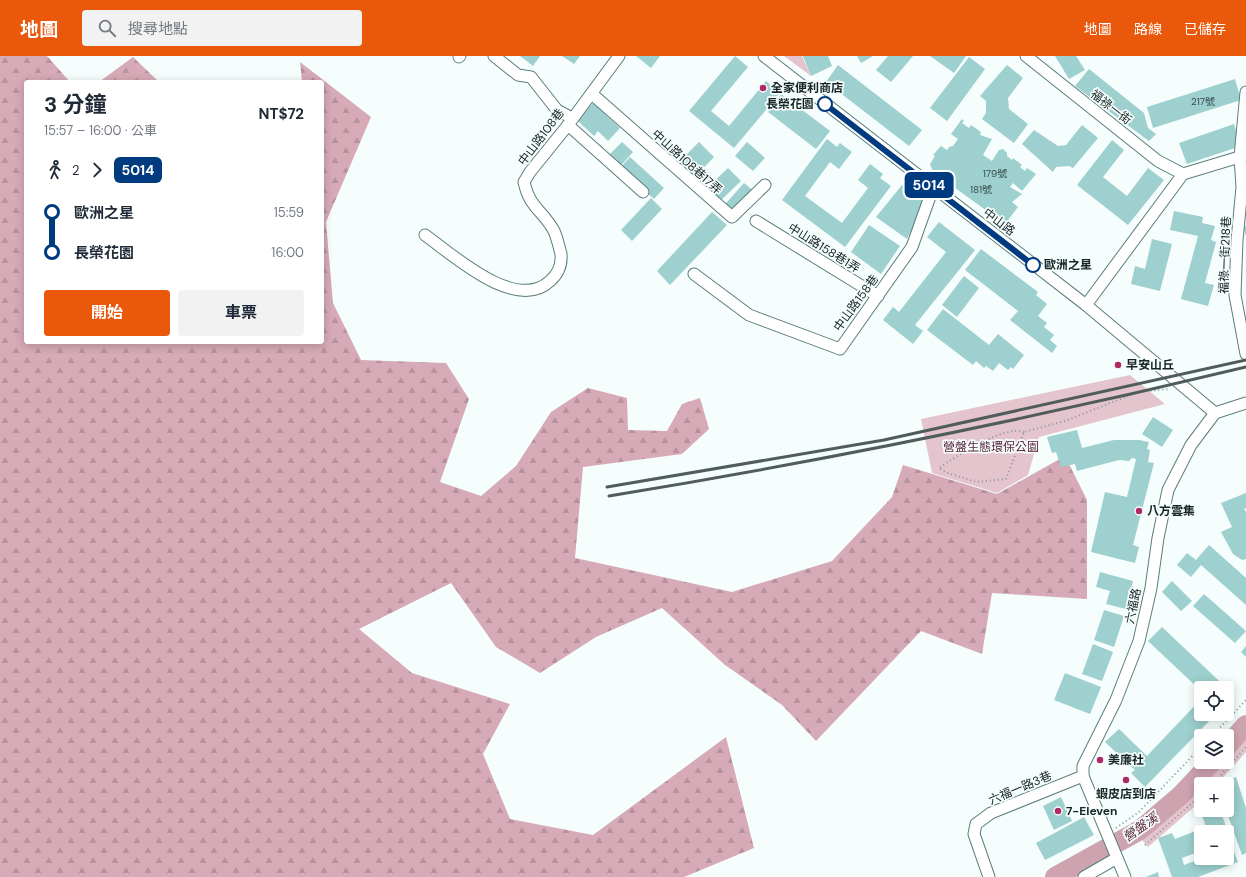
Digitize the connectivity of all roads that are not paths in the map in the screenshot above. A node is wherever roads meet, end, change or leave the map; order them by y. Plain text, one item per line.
1 (494, 56) edge
2 (619, 56) edge
3 (764, 56) edge
4 (1026, 56) edge
5 (1246, 92) edge
6 (592, 94) junction
7 (570, 122) junction
8 (1243, 156) edge
9 (1182, 174) junction
10 (765, 185) dead end
11 (933, 188) junction
12 (643, 192) dead end
13 (756, 221) dead end
14 (425, 235) dead end
15 (694, 274) dead end
16 (878, 296) junction
17 (1086, 305) junction
18 (1246, 350) edge
19 (1246, 404) edge
20 (1215, 413) junction
21 (1082, 776) junction
22 (1117, 858) junction
23 (989, 877) edge
24 (1084, 877) edge
25 (1125, 877) edge

1 - 7 street
2 - 6 street, 中山路108巷
3 - 11 street, 中山路
4 - 9 street, 福祿一街
5 - 8 street, 福祿一街218巷
6 - 7 street, 中山路108巷
6 - 10 street, 中山路108巷17弄
7 - 12 street
7 - 14 street, 中山路108巷
8 - 9 street
8 - 18 street, 福祿一街218巷
9 - 17 street
11 - 16 street, 中山路158巷
11 - 17 street, 中山路
13 - 16 street, 中山路158巷1弄
15 - 16 street, 中山路158巷
17 - 20 street, 中山路
19 - 20 street
20 - 21 street, 六福路
21 - 22 street
21 - 23 street, 六福一路3巷
22 - 24 street
22 - 25 street

